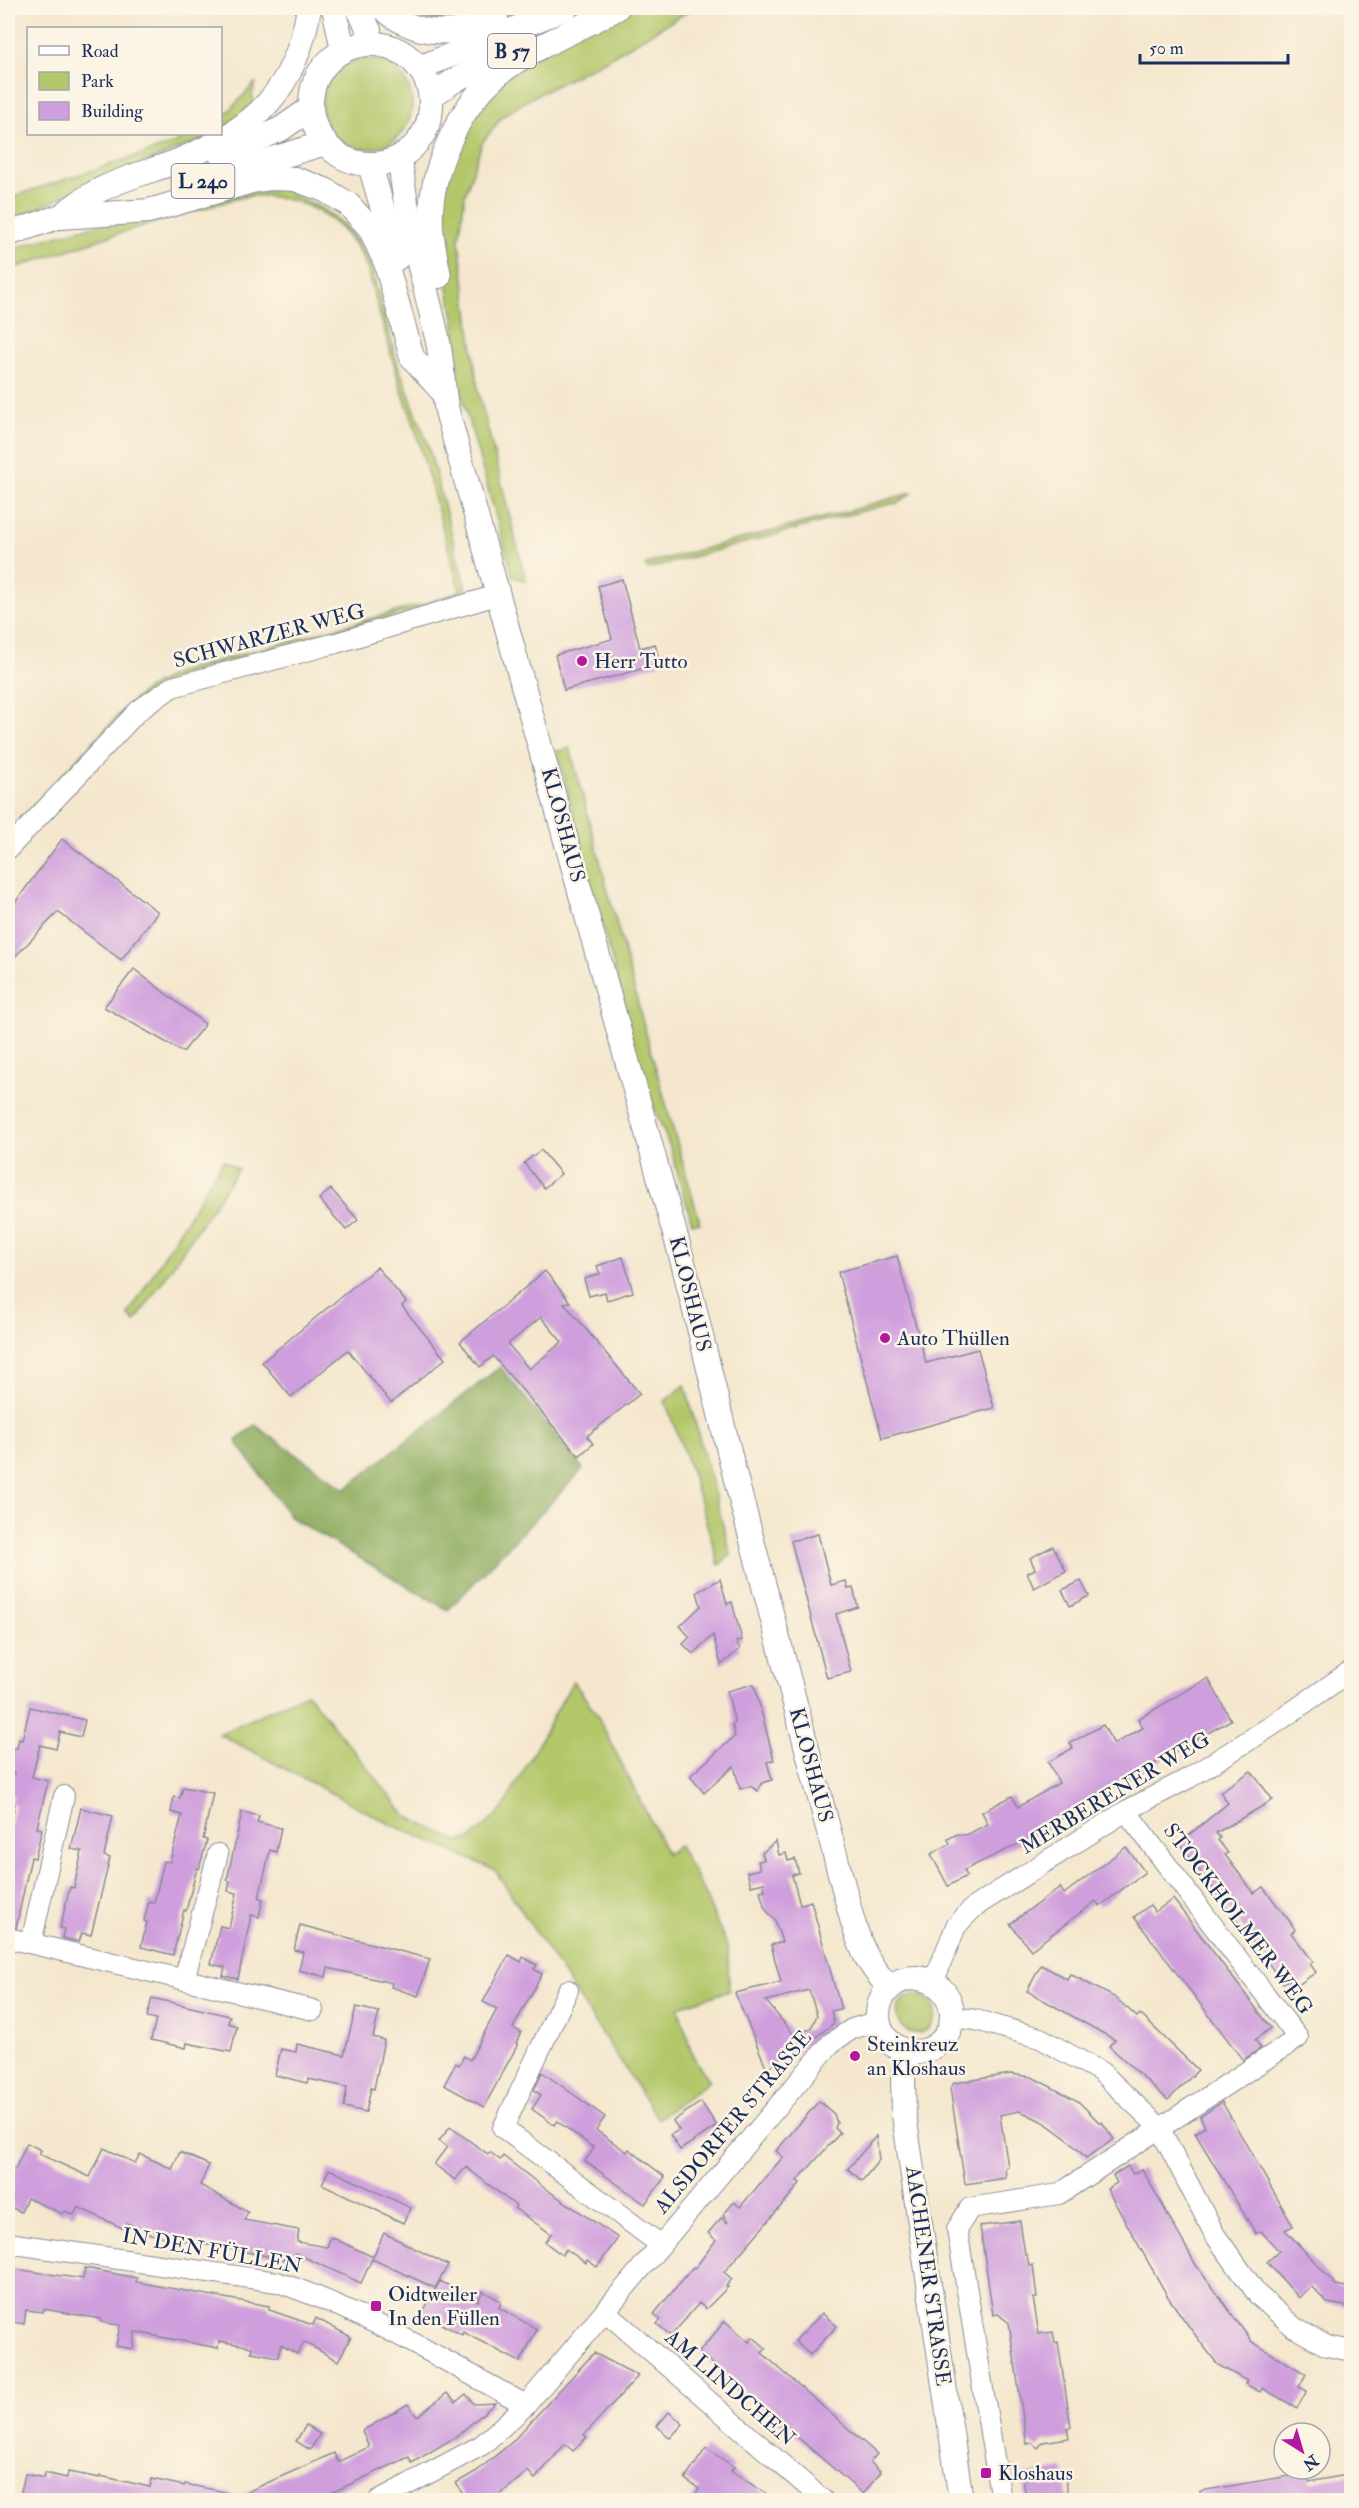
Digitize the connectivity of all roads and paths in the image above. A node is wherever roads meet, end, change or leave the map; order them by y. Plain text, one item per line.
1 (309, 8) edge
2 (334, 8) edge
3 (358, 8) edge
4 (383, 8) edge
5 (523, 8) edge
6 (566, 8) edge
7 (595, 8) edge
8 (617, 8) edge
9 (370, 44) junction
10 (343, 50) junction
11 (419, 68) junction
12 (430, 96) junction
13 (311, 108) junction
14 (325, 143) junction
15 (400, 157) junction
16 (370, 165) junction
17 (69, 213) junction
18 (8, 234) edge
19 (442, 392) junction
20 (497, 596) junction
21 (8, 849) edge
22 (1352, 1670) edge
23 (64, 1796) dead end
24 (1126, 1811) junction
25 (218, 1854) dead end
26 (8, 1938) edge
27 (31, 1943) junction
28 (184, 1980) junction
29 (933, 1983) junction
30 (890, 1988) junction
31 (568, 1990) dead end
32 (313, 2010) dead end
33 (952, 2017) junction
34 (878, 2020) junction
35 (909, 2052) junction
36 (1159, 2127) junction
37 (8, 2242) edge
38 (661, 2245) junction
39 (606, 2312) junction
40 (1352, 2351) edge
41 (526, 2405) junction
42 (379, 2500) edge
43 (823, 2500) edge
44 (961, 2500) edge
45 (1001, 2500) edge

1 - 17 main road
2 - 10 main road
3 - 9 main road
4 - 5 main road, B 57
6 - 11 main road, B 57
7 - 12 main road, B 57
8 - 19 main road
9 - 10 main road
9 - 11 main road
10 - 13 main road
11 - 12 main road
12 - 15 main road
13 - 14 main road
13 - 17 main road, L 240
14 - 16 main road
14 - 17 main road, L 240
15 - 16 main road
15 - 19 main road
16 - 19 main road
17 - 18 main road, L 240
17 - 19 main road
19 - 20 main road, KLOSHAUS
20 - 21 street, SCHWARZER WEG
20 - 30 main road, KLOSHAUS
22 - 24 street, MERBERENER WEG
23 - 27 street
24 - 29 street, MERBERENER WEG
24 - 36 street, STOCKHOLMER WEG
25 - 28 street
26 - 27 street
27 - 28 street
28 - 32 street
29 - 30 main road
29 - 33 main road
30 - 34 main road
31 - 38 street, ALSDORFER STRASSE
33 - 35 main road
33 - 36 street
34 - 35 main road
34 - 38 street, ALSDORFER STRASSE
35 - 44 main road, AACHENER STRASSE
36 - 40 street
36 - 45 street
37 - 41 street, IN DEN FÜLLEN
38 - 39 street, ALSDORFER STRASSE
39 - 41 street, ALSDORFER STRASSE
39 - 43 street, AM LINDCHEN
41 - 42 street, ALSDORFER STRASSE

